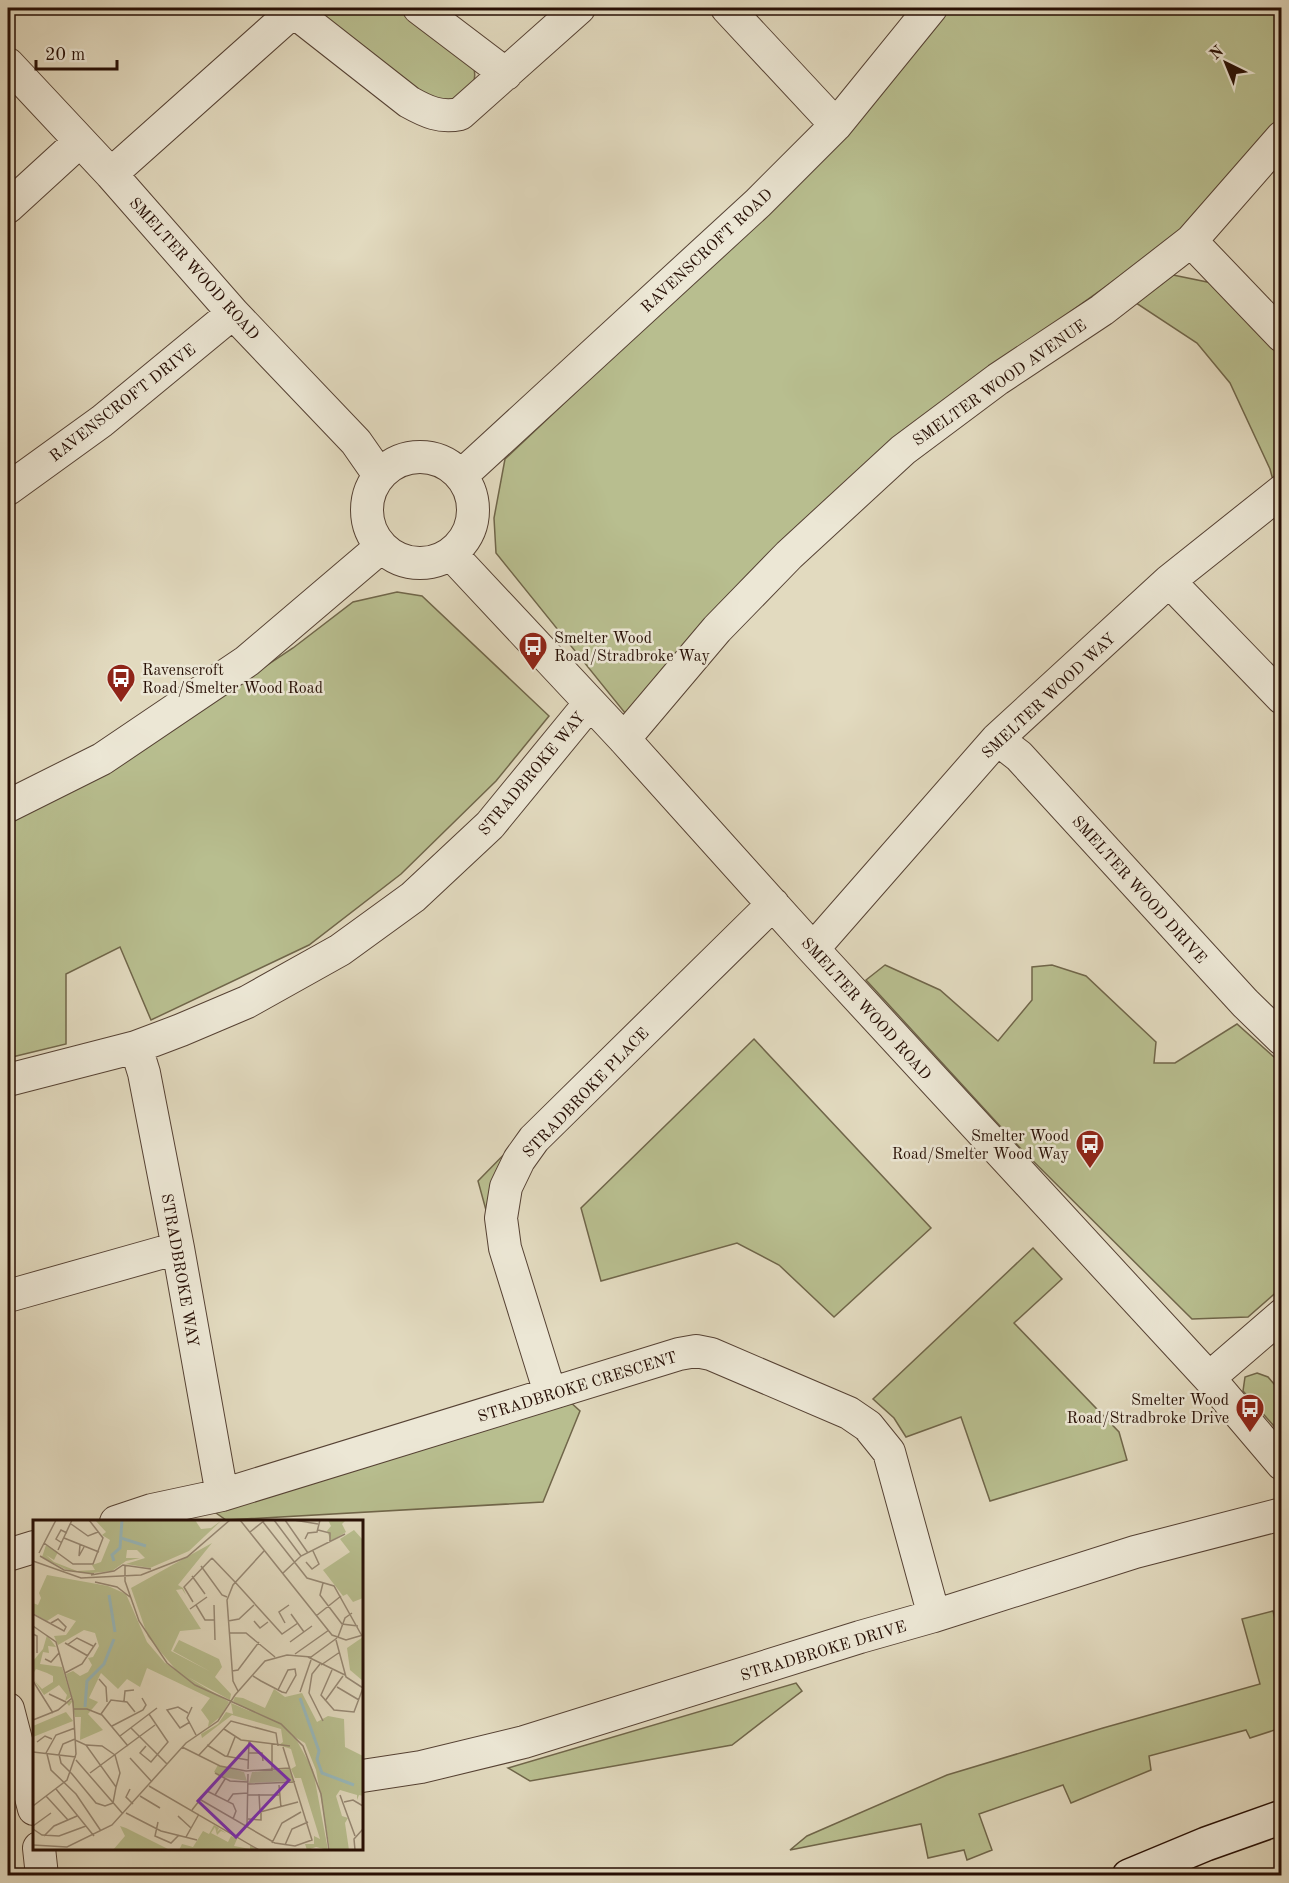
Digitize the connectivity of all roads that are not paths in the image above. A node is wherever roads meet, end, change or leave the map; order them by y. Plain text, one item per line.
1 (419, 8) edge
2 (579, 8) edge
3 (727, 8) edge
4 (931, 8) edge
5 (295, 9) edge
6 (8, 64) edge
7 (506, 74) junction
8 (836, 125) junction
9 (1281, 137) edge
10 (80, 142) junction
11 (111, 174) junction
12 (8, 207) edge
13 (1191, 241) junction
14 (233, 312) junction
15 (1281, 336) edge
16 (379, 475) junction
17 (462, 475) junction
18 (8, 489) edge
19 (1281, 491) edge
20 (381, 547) junction
21 (451, 554) junction
22 (1169, 581) junction
23 (1281, 698) edge
24 (590, 703) junction
25 (624, 739) junction
26 (997, 739) junction
27 (8, 806) edge
28 (773, 904) junction
29 (813, 949) junction
30 (1281, 1039) edge
31 (136, 1047) junction
32 (8, 1080) edge
33 (178, 1248) junction
34 (8, 1296) edge
35 (1281, 1315) edge
36 (1209, 1378) junction
37 (550, 1393) junction
38 (1281, 1464) edge
39 (222, 1495) junction
40 (1281, 1514) edge
41 (119, 1520) edge
42 (33, 1547) edge
43 (8, 1556) edge
44 (934, 1616) junction
45 (8, 1708) edge
46 (363, 1776) edge
47 (33, 1805) edge
48 (1281, 1817) edge
49 (39, 1850) edge
50 (42, 1875) edge
51 (1129, 1875) edge

1 - 7 street
2 - 7 street
3 - 8 street
4 - 8 street, RAVENSCROFT ROAD
5 - 7 street
5 - 11 street
6 - 10 street, SMELTER WOOD ROAD
8 - 17 street, RAVENSCROFT ROAD
9 - 13 street, SMELTER WOOD AVENUE
10 - 11 street, SMELTER WOOD ROAD
10 - 12 street
11 - 14 street, SMELTER WOOD ROAD
13 - 15 street
13 - 25 street, SMELTER WOOD AVENUE
14 - 16 street, SMELTER WOOD ROAD
14 - 18 street, RAVENSCROFT DRIVE
16 - 17 street
16 - 20 street
17 - 21 street
19 - 22 street, SMELTER WOOD WAY
20 - 21 street
20 - 27 street
21 - 24 street, SMELTER WOOD ROAD
22 - 23 street
22 - 26 street, SMELTER WOOD WAY
24 - 25 street, SMELTER WOOD ROAD
24 - 31 street, STRADBROKE WAY
25 - 28 street, SMELTER WOOD ROAD
26 - 29 street, SMELTER WOOD WAY
26 - 30 street, SMELTER WOOD DRIVE
28 - 29 street, SMELTER WOOD ROAD
28 - 37 street, STRADBROKE PLACE
29 - 36 street, SMELTER WOOD ROAD
31 - 32 street, STRADBROKE WAY
31 - 33 street, STRADBROKE WAY
33 - 34 street
33 - 39 street, STRADBROKE WAY
35 - 36 street
36 - 38 street, SMELTER WOOD ROAD
37 - 39 street, STRADBROKE CRESCENT
37 - 44 street, STRADBROKE CRESCENT
39 - 41 street, STRADBROKE CRESCENT
40 - 44 street, STRADBROKE DRIVE
42 - 43 street
44 - 46 street, STRADBROKE DRIVE
45 - 47 street
48 - 51 street
49 - 50 street

